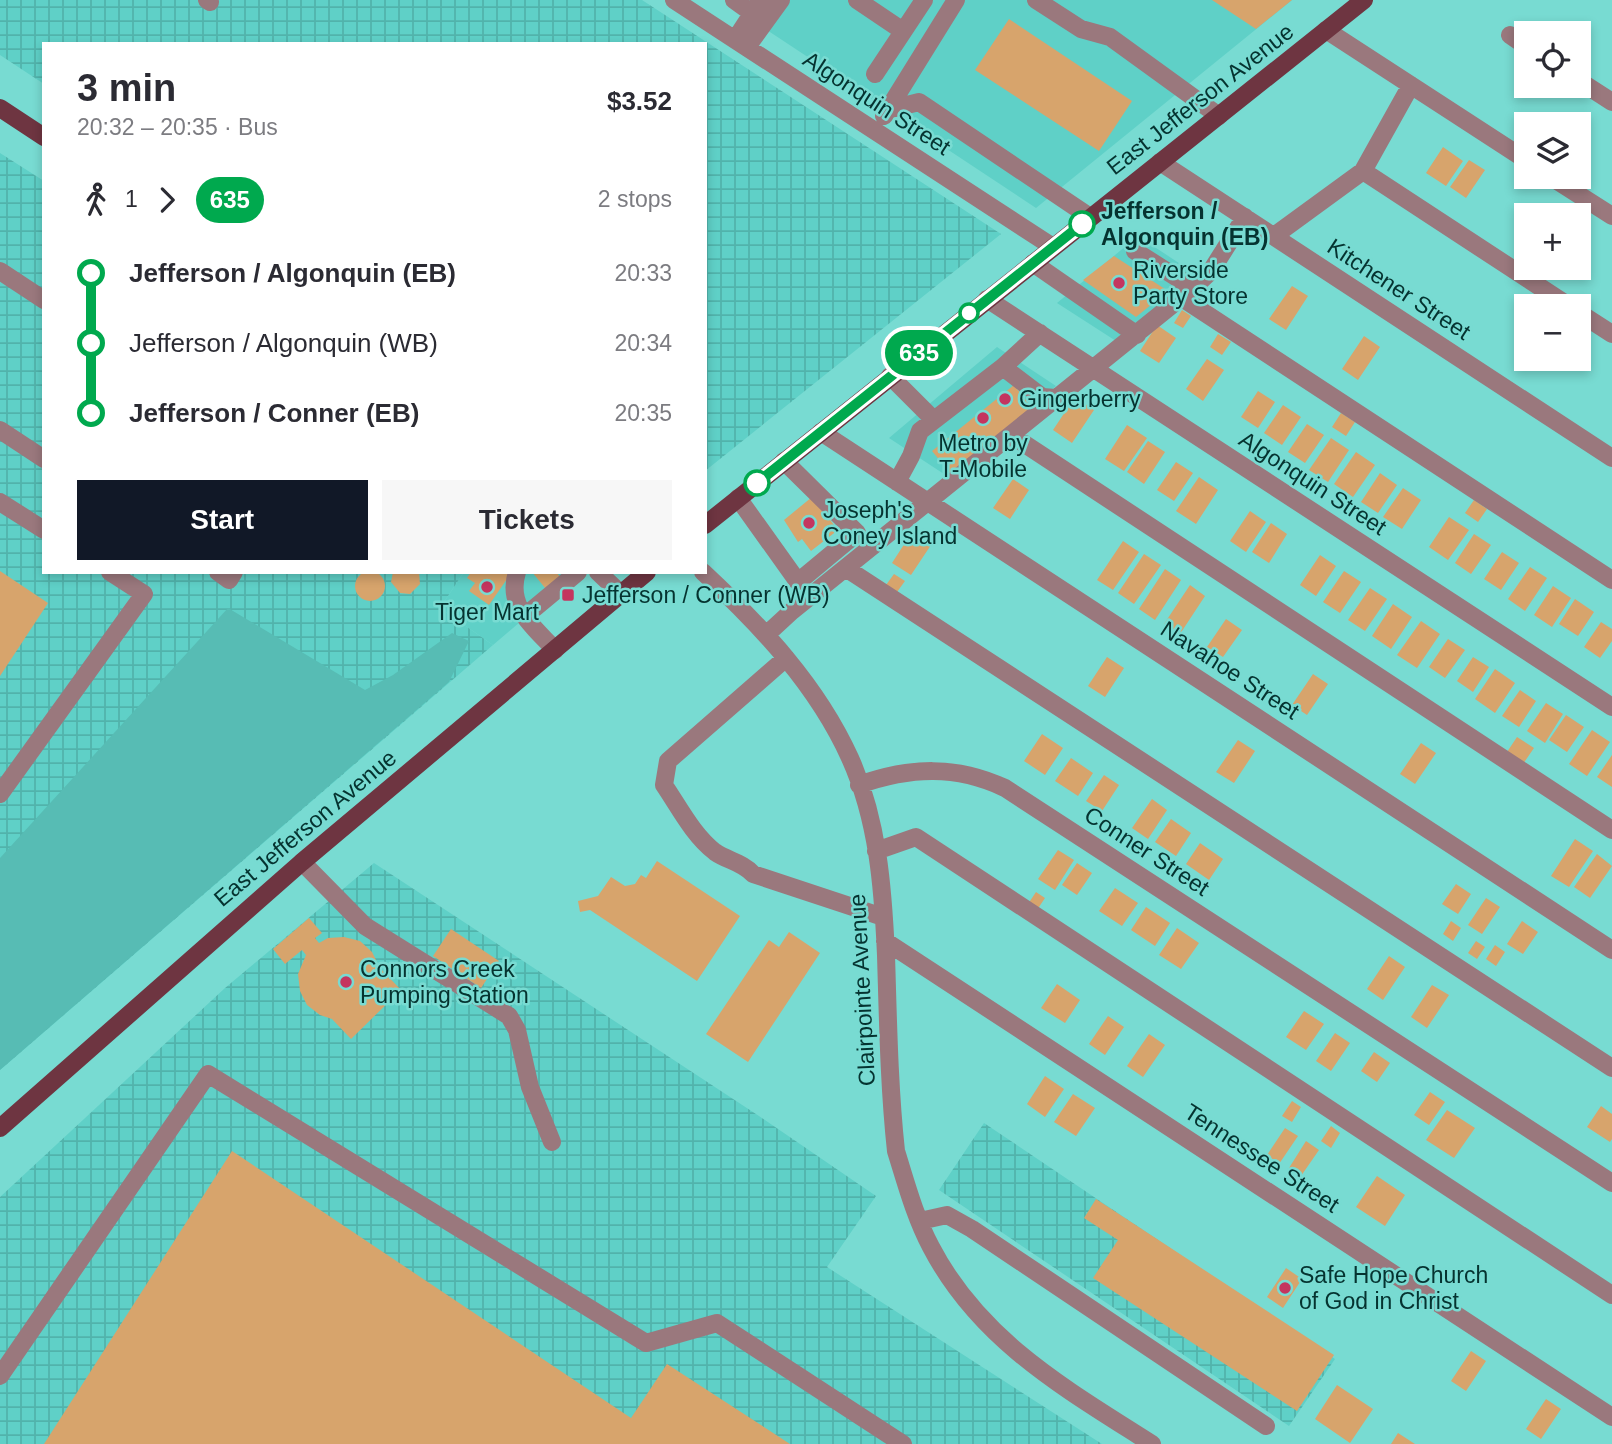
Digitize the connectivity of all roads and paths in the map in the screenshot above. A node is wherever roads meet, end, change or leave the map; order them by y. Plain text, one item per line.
1 (674, 0) edge
2 (734, 0) edge
3 (781, 0) edge
4 (857, 0) edge
5 (924, 0) edge
6 (956, 0) edge
7 (1036, 0) edge
8 (1364, 0) edge
9 (756, 6) edge
10 (1326, 30) junction
11 (903, 31) junction
12 (1510, 36) dead end
13 (1514, 38) edge
14 (741, 44) junction
15 (876, 74) dead end
16 (1410, 85) junction
17 (1591, 88) edge
18 (1612, 102) edge
19 (0, 108) edge
20 (887, 110) junction
21 (1219, 116) junction
22 (874, 131) junction
23 (42, 136) edge
24 (1514, 152) edge
25 (1160, 162) junction
26 (1363, 171) junction
27 (1570, 189) edge
28 (1612, 216) edge
29 (1090, 217) junction
30 (1245, 217) junction
31 (1274, 236) junction
32 (1053, 247) junction
33 (1135, 251) dead end
34 (1033, 263) junction
35 (0, 271) edge
36 (1188, 293) junction
37 (1551, 294) edge
38 (42, 299) edge
39 (987, 299) junction
40 (1591, 321) edge
41 (1040, 333) junction
42 (1612, 334) edge
43 (1137, 335) junction
44 (1003, 367) junction
45 (1093, 368) junction
46 (890, 376) junction
47 (1056, 398) junction
48 (934, 420) junction
49 (0, 430) edge
50 (821, 432) junction
51 (1011, 435) junction
52 (42, 458) edge
53 (1612, 458) edge
54 (784, 461) junction
55 (897, 482) junction
56 (738, 498) junction
57 (0, 502) edge
58 (928, 503) junction
59 (707, 522) edge
60 (42, 529) edge
61 (847, 569) junction
62 (113, 574) edge
63 (516, 574) edge
64 (576, 574) edge
65 (600, 574) edge
66 (645, 574) edge
67 (705, 574) edge
68 (1612, 580) edge
69 (621, 594) junction
70 (525, 616) junction
71 (766, 635) junction
72 (555, 650) junction
73 (786, 658) junction
74 (1612, 708) edge
75 (859, 785) junction
76 (0, 794) edge
77 (1612, 830) edge
78 (876, 851) junction
79 (302, 862) junction
80 (883, 917) junction
81 (885, 941) junction
82 (1612, 950) edge
83 (1612, 1068) edge
84 (0, 1128) edge
85 (552, 1142) dead end
86 (1612, 1183) edge
87 (920, 1221) junction
88 (1612, 1295) edge
89 (0, 1376) edge
90 (1612, 1417) edge
91 (1266, 1426) dead end
92 (902, 1444) edge
93 (1152, 1444) edge

1 - 14 street, Algonquin Street
2 - 9 street
3 - 14 street
4 - 11 street
5 - 11 street
6 - 20 street
7 - 21 street
8 - 10 main road, East Jefferson Avenue
9 - 14 street
10 - 16 street
10 - 21 main road, East Jefferson Avenue
11 - 15 street
12 - 13 street
14 - 22 street, Algonquin Street
16 - 24 street
16 - 26 street
17 - 18 street
19 - 23 main road
20 - 22 street
20 - 29 street
21 - 25 main road, East Jefferson Avenue
22 - 32 street, Algonquin Street
25 - 29 main road, East Jefferson Avenue
25 - 30 street, Kitchener Street
26 - 31 street
26 - 37 street
27 - 28 street
29 - 32 main road, East Jefferson Avenue
30 - 31 street, Kitchener Street
30 - 36 street
31 - 53 street, Kitchener Street
32 - 34 main road, East Jefferson Avenue
33 - 36 street
34 - 39 main road, East Jefferson Avenue
34 - 43 street
35 - 38 street
36 - 43 street
36 - 68 street
39 - 41 street, Algonquin Street
39 - 46 main road, East Jefferson Avenue
40 - 42 street
41 - 44 street
41 - 45 street, Algonquin Street
43 - 45 street
44 - 47 street
44 - 48 street
45 - 47 street
45 - 74 street, Algonquin Street
46 - 48 street
46 - 50 main road, East Jefferson Avenue
47 - 51 street
48 - 55 street
49 - 52 street
50 - 54 main road, East Jefferson Avenue
50 - 55 street, Navahoe Street
51 - 58 street
51 - 77 street
54 - 56 main road, East Jefferson Avenue
54 - 56 street
55 - 58 street, Navahoe Street
56 - 59 main road, East Jefferson Avenue
57 - 60 street
58 - 61 street
58 - 82 street, Navahoe Street
61 - 71 street
61 - 83 street
62 - 76 street
63 - 70 street
64 - 70 street
65 - 69 street
66 - 69 main road, East Jefferson Avenue
67 - 71 street
69 - 72 main road, East Jefferson Avenue
70 - 72 street
71 - 73 street
72 - 79 main road, East Jefferson Avenue
73 - 75 street
73 - 80 street
75 - 78 street, Clairpointe Avenue
75 - 86 street, Conner Street
78 - 80 street, Clairpointe Avenue
78 - 88 street
79 - 84 main road, East Jefferson Avenue
79 - 85 street
80 - 81 street, Clairpointe Avenue
81 - 87 street, Clairpointe Avenue
81 - 90 street, Tennessee Street
87 - 91 street
87 - 93 street, Clairpointe Avenue
89 - 92 street

